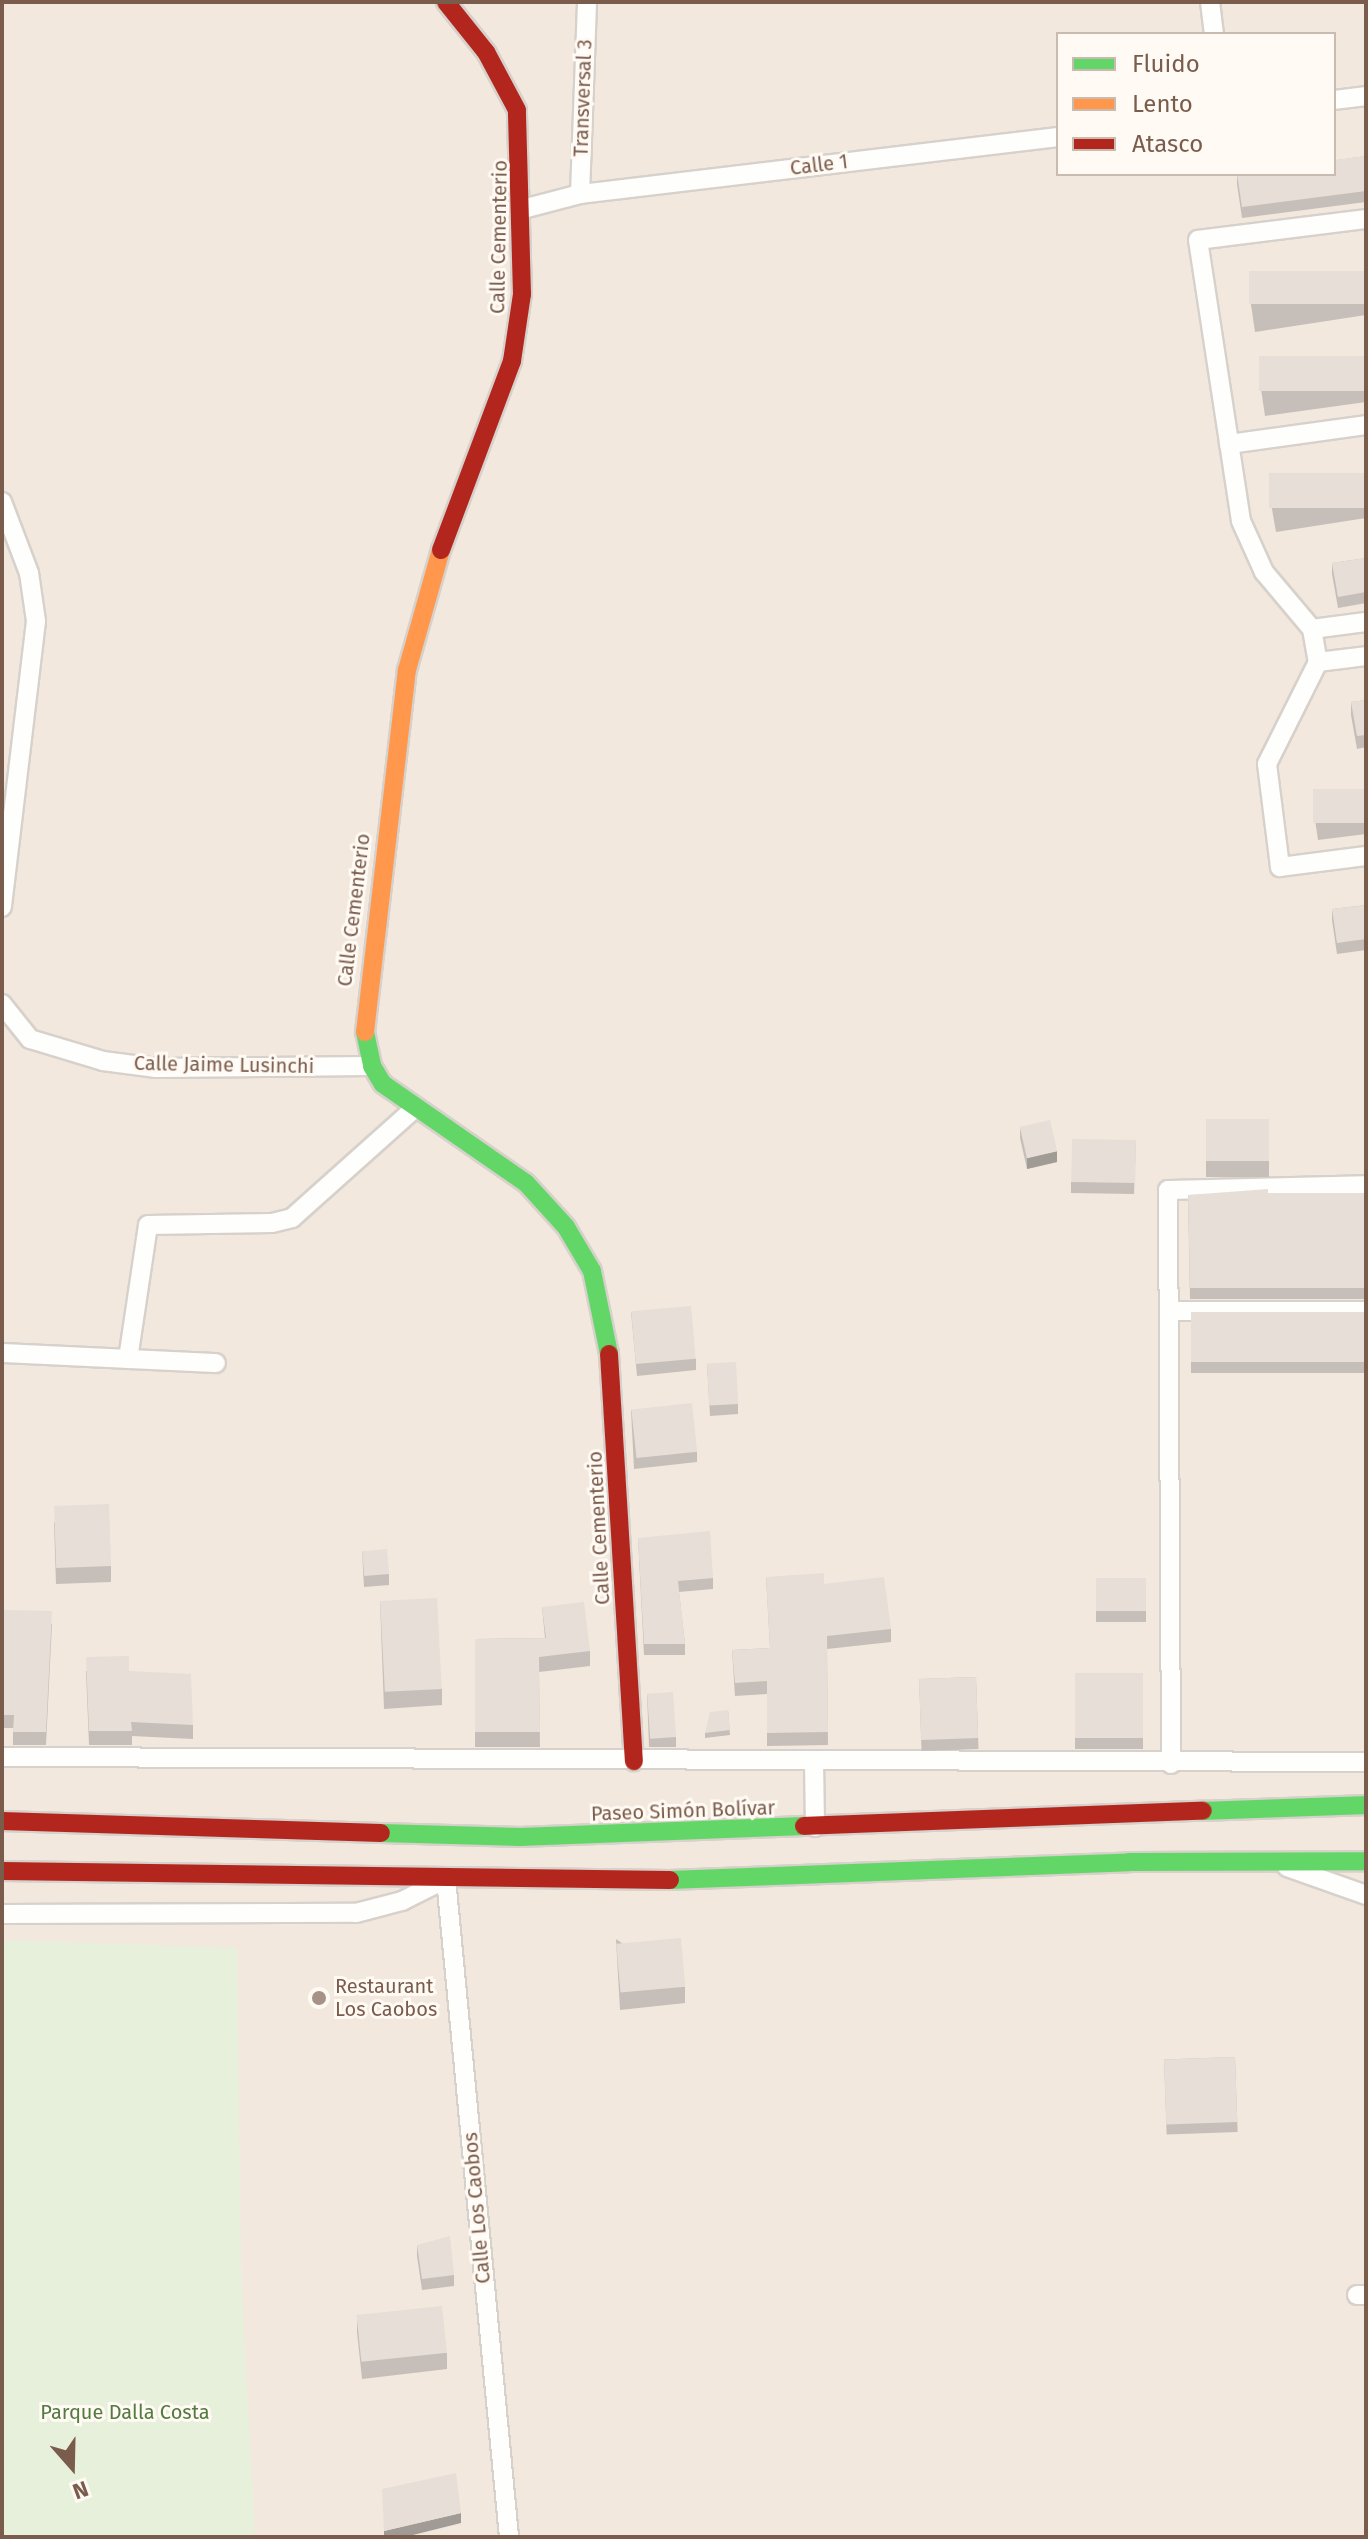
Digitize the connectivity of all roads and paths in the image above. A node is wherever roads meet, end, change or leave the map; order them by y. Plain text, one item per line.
1 (446, 2) edge
2 (587, 2) edge
3 (1210, 2) edge
4 (1214, 32) edge
5 (1366, 96) edge
6 (1336, 100) edge
7 (1056, 137) edge
8 (580, 194) junction
9 (523, 209) junction
10 (1366, 219) edge
11 (1366, 425) edge
12 (1229, 444) junction
13 (2, 502) edge
14 (1366, 622) edge
15 (1312, 629) junction
16 (1366, 656) edge
17 (1318, 662) junction
18 (1366, 856) edge
19 (2, 907) edge
20 (2, 1004) edge
21 (372, 1066) junction
22 (414, 1109) junction
23 (1366, 1185) edge
24 (1169, 1311) junction
25 (1366, 1311) edge
26 (2, 1353) edge
27 (128, 1359) junction
28 (216, 1363) dead end
29 (2, 1757) edge
30 (634, 1761) junction
31 (814, 1762) junction
32 (1366, 1762) edge
33 (1171, 1764) junction
34 (1366, 1805) edge
35 (2, 1821) edge
36 (815, 1827) junction
37 (442, 1836) junction
38 (1269, 1860) junction
39 (1366, 1861) edge
40 (2, 1871) edge
41 (446, 1879) junction
42 (1366, 1895) edge
43 (2, 1914) edge
44 (509, 2537) edge

1 - 9 main road, Calle Cementerio
2 - 8 street, Transversal 3
3 - 4 street
5 - 6 street
7 - 8 street, Calle 1
8 - 9 street, Calle 1
9 - 21 main road, Calle Cementerio
10 - 12 street
11 - 12 street
12 - 15 street
13 - 19 street
14 - 15 street
15 - 17 street
16 - 17 street
17 - 18 street
20 - 21 street, Calle Jaime Lusinchi
21 - 22 main road, Calle Cementerio
22 - 27 street
22 - 30 main road, Calle Cementerio
23 - 24 street
24 - 25 street
24 - 33 street
26 - 27 street
27 - 28 street
29 - 30 street
30 - 31 street
31 - 33 street
31 - 36 street
32 - 33 street
34 - 36 main road, Paseo Simón Bolívar
35 - 37 main road, Paseo Simón Bolívar
36 - 37 main road, Paseo Simón Bolívar
37 - 41 main road
38 - 39 main road
38 - 41 main road
38 - 42 street
40 - 41 main road
41 - 43 street
41 - 44 street, Calle Los Caobos

